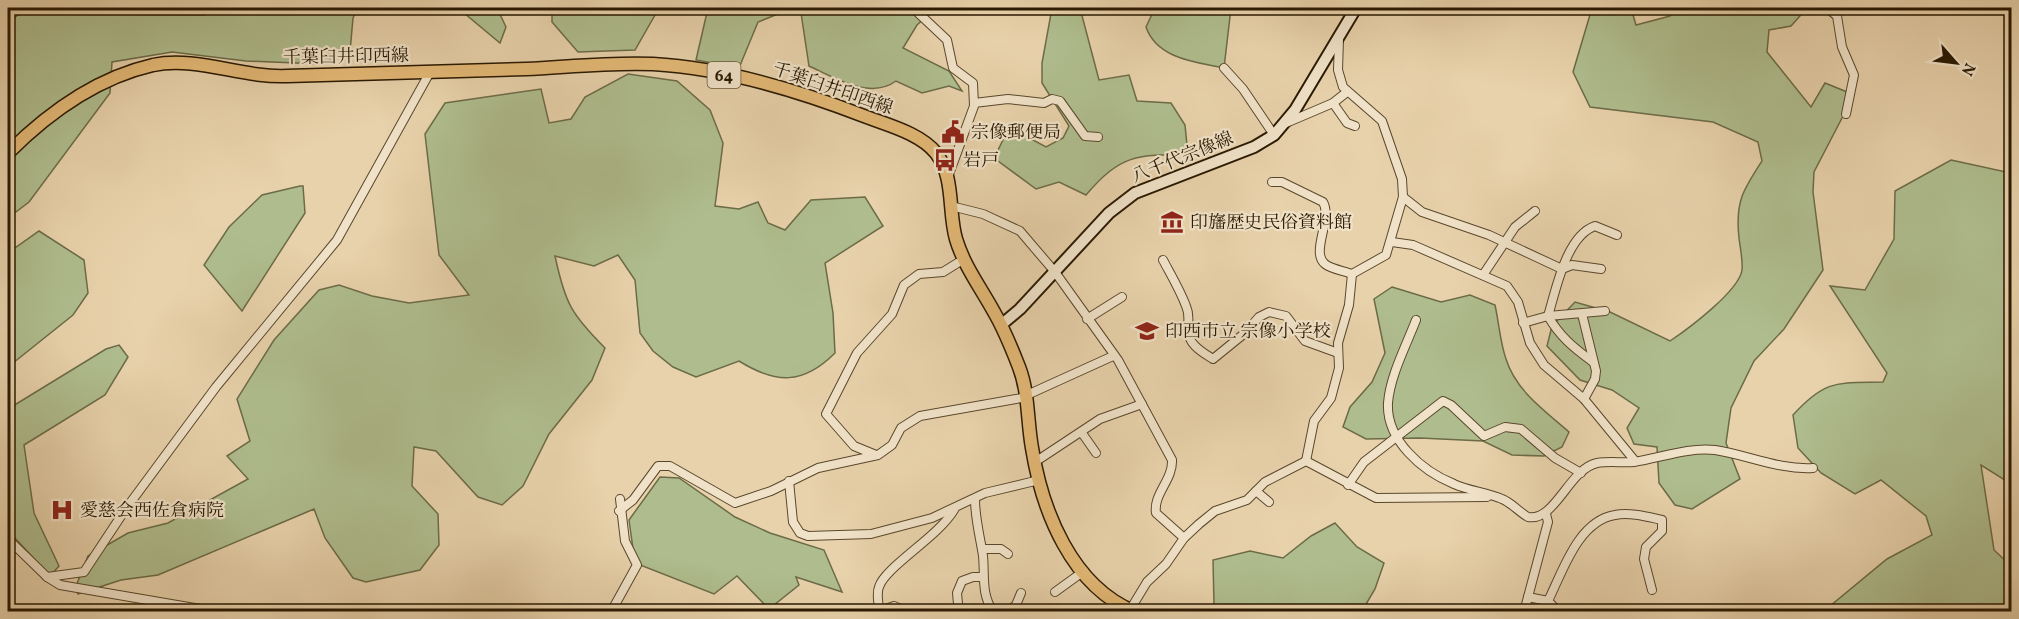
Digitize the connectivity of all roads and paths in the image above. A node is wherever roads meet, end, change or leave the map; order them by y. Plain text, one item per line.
1 (23, 8) edge
2 (913, 8) edge
3 (1356, 8) edge
4 (1827, 8) edge
5 (8, 15) edge
6 (1340, 31) junction
7 (1224, 68) dead end
8 (430, 72) junction
9 (1347, 92) junction
10 (974, 103) junction
11 (1332, 103) junction
12 (1846, 114) dead end
13 (1286, 123) junction
14 (1355, 126) dead end
15 (1274, 135) junction
16 (1098, 137) dead end
17 (8, 153) edge
18 (948, 179) junction
19 (1272, 182) dead end
20 (1403, 197) junction
21 (951, 206) junction
22 (1535, 211) dead end
23 (1617, 235) dead end
24 (1392, 242) junction
25 (1504, 244) junction
26 (964, 259) junction
27 (1163, 260) dead end
28 (1562, 269) junction
29 (1601, 269) dead end
30 (1055, 272) junction
31 (1352, 274) junction
32 (1483, 275) junction
33 (1122, 297) dead end
34 (1605, 311) dead end
35 (1582, 314) junction
36 (1548, 316) junction
37 (1088, 319) junction
38 (1416, 320) dead end
39 (1523, 323) junction
40 (1001, 324) junction
41 (1338, 352) junction
42 (1113, 356) junction
43 (1593, 362) junction
44 (1027, 396) junction
45 (1584, 399) junction
46 (1142, 404) junction
47 (1082, 433) junction
48 (1395, 436) junction
49 (1096, 453) dead end
50 (878, 455) junction
51 (1306, 461) junction
52 (1635, 461) junction
53 (1035, 462) junction
54 (1813, 468) dead end
55 (1581, 473) junction
56 (1039, 480) junction
57 (789, 481) junction
58 (1348, 485) junction
59 (1257, 491) junction
60 (1497, 497) junction
61 (975, 499) junction
62 (620, 500) dead end
63 (1269, 502) dead end
64 (954, 510) junction
65 (619, 511) junction
66 (1546, 514) junction
67 (1184, 538) junction
68 (8, 539) edge
69 (981, 549) junction
70 (1008, 554) dead end
71 (1084, 571) junction
72 (47, 577) junction
73 (983, 577) junction
74 (1652, 590) dead end
75 (1054, 592) dead end
76 (1021, 593) dead end
77 (1528, 597) junction
78 (1548, 600) junction
79 (958, 604) dead end
80 (1127, 610) edge
81 (878, 611) edge
82 (218, 612) edge
83 (611, 612) edge
84 (908, 612) edge
85 (993, 612) edge
86 (1006, 612) edge
87 (1524, 612) edge
88 (1559, 612) edge

1 - 5 street
2 - 10 street
3 - 6 main road, 八千代宗像線
4 - 12 street
6 - 9 street
6 - 13 main road, 八千代宗像線
7 - 15 street
8 - 17 main road, 千葉臼井印西線 / 64
8 - 18 main road, 千葉臼井印西線 / 64
8 - 72 street
9 - 11 street
9 - 20 street
10 - 16 street
10 - 18 street
11 - 13 street
11 - 14 street
13 - 15 main road, 八千代宗像線
15 - 30 main road, 八千代宗像線
18 - 21 main road, 千葉臼井印西線 / 64
19 - 31 street
20 - 24 street
20 - 25 street
21 - 26 main road, 千葉臼井印西線 / 64
21 - 30 street
22 - 25 street
23 - 28 street
24 - 31 street
24 - 32 street
25 - 28 street
25 - 32 street
26 - 40 main road, 千葉臼井印西線 / 64
26 - 50 street
27 - 41 street
28 - 29 street
28 - 36 street
30 - 37 street
30 - 40 main road, 八千代宗像線
31 - 41 street
32 - 39 street
33 - 37 street
34 - 35 street
35 - 36 street
35 - 43 street
36 - 39 street
36 - 43 street
37 - 42 street
38 - 48 street
39 - 45 street
40 - 44 main road, 千葉臼井印西線 / 64
41 - 51 street
42 - 44 street
42 - 46 street
43 - 45 street
44 - 50 street
44 - 53 main road, 千葉臼井印西線 / 64
45 - 52 street
46 - 47 street
46 - 67 street
47 - 49 street
47 - 53 street
48 - 55 street
48 - 58 street
48 - 60 street
50 - 57 street
51 - 58 street
51 - 59 street
52 - 54 street
52 - 55 street
53 - 56 main road, 千葉臼井印西線 / 64
55 - 66 street
56 - 61 street
56 - 71 main road, 千葉臼井印西線 / 64
57 - 64 street
57 - 65 street
58 - 60 street
59 - 63 street
59 - 67 street
60 - 66 street
61 - 64 street
61 - 69 street
62 - 65 street
64 - 81 street
65 - 83 street
66 - 77 street
67 - 80 street
68 - 72 street
69 - 70 street
69 - 73 street
71 - 75 street
71 - 80 main road, 千葉臼井印西線 / 64
72 - 82 street
73 - 79 street
73 - 85 street
74 - 78 street
76 - 86 street
77 - 78 street
77 - 87 street
78 - 88 street
81 - 84 street

